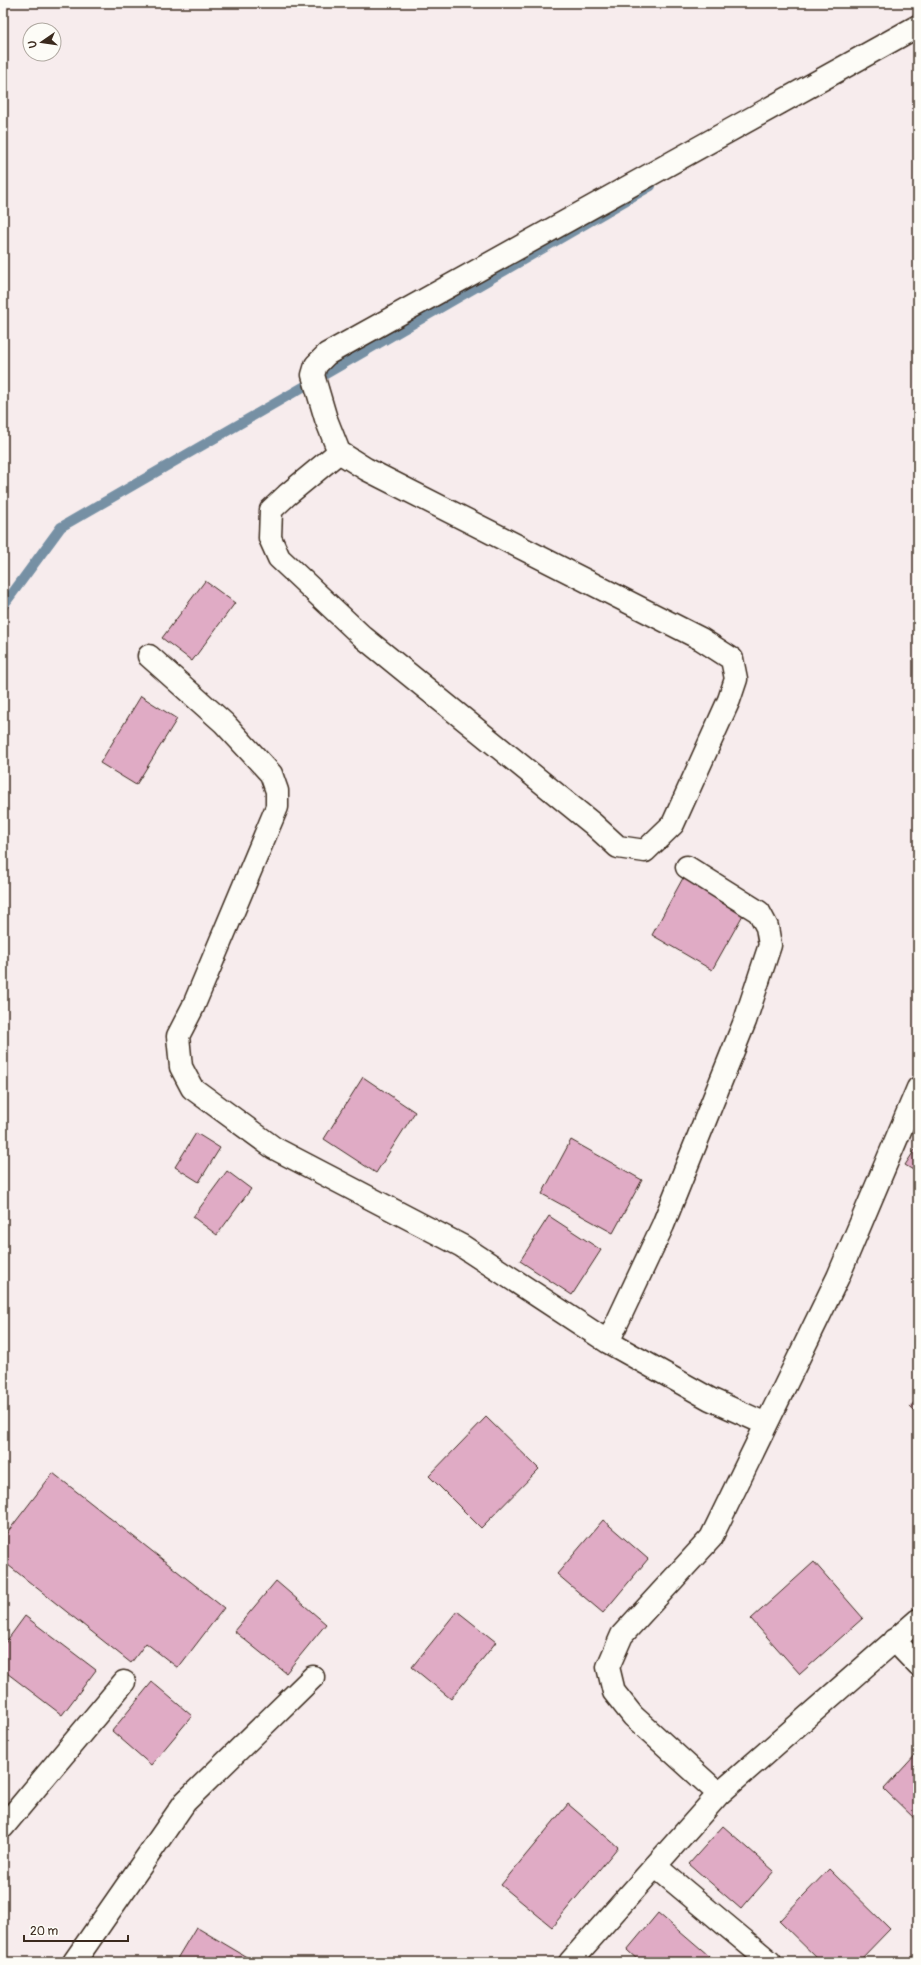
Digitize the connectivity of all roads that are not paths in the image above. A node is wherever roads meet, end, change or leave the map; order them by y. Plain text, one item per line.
1 (918, 26) edge
2 (336, 445) junction
3 (149, 656) dead end
4 (687, 867) dead end
5 (918, 1088) edge
6 (608, 1342) junction
7 (766, 1424) junction
8 (918, 1620) edge
9 (894, 1640) junction
10 (918, 1665) edge
11 (313, 1676) dead end
12 (124, 1682) dead end
13 (719, 1794) junction
14 (3, 1827) edge
15 (654, 1866) junction
16 (74, 1962) edge
17 (570, 1962) edge
18 (770, 1962) edge

1 - 2 street
2 - 2 street
3 - 6 street
4 - 6 street
5 - 7 street
6 - 7 street
7 - 13 street
8 - 9 street
9 - 10 street
9 - 13 street
11 - 16 street
12 - 14 street
13 - 15 street
15 - 17 street
15 - 18 street

